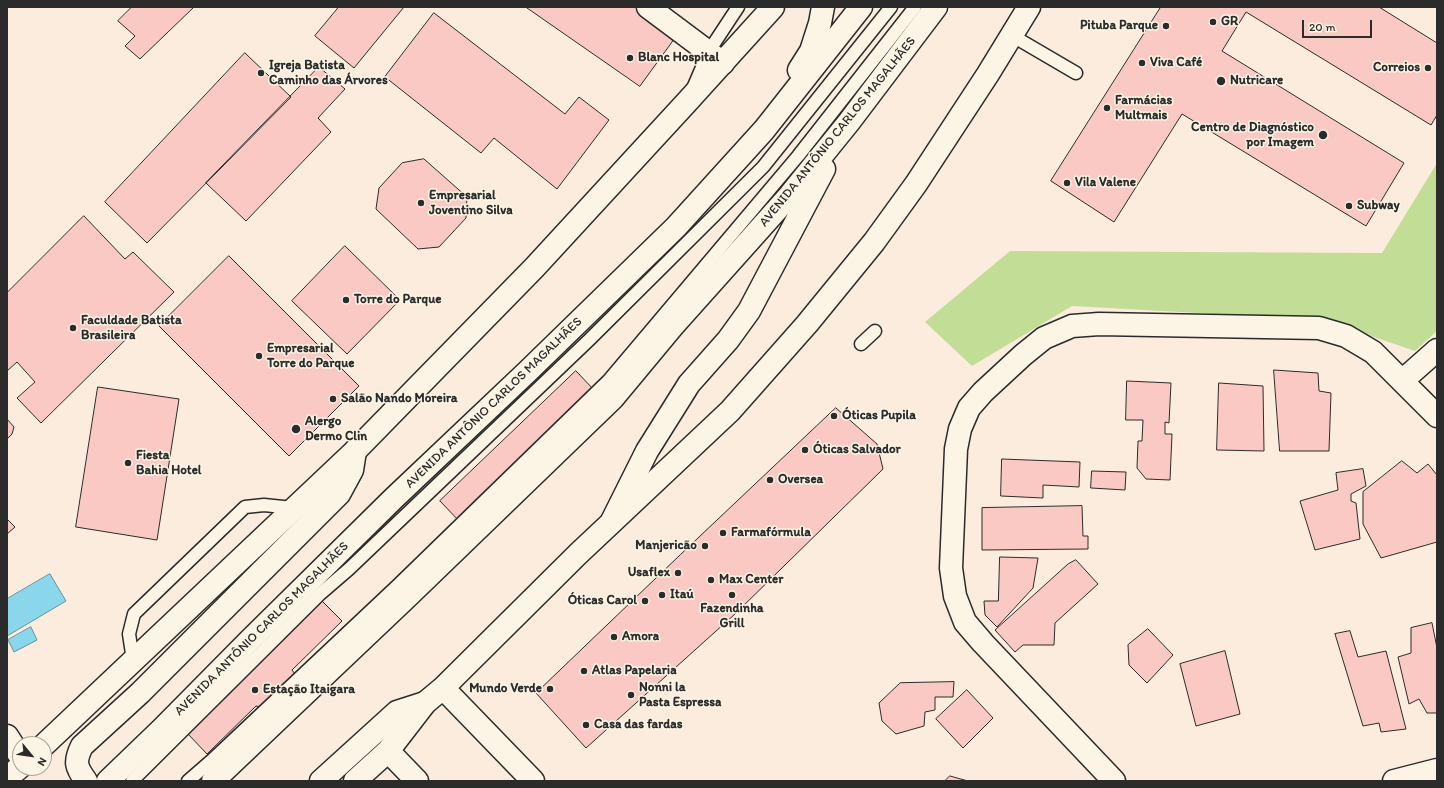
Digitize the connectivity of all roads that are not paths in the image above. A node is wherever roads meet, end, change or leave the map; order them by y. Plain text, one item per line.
1 (648, 7) edge
2 (738, 7) edge
3 (773, 7) edge
4 (823, 7) edge
5 (861, 7) edge
6 (891, 7) edge
7 (915, 7) edge
8 (936, 7) edge
9 (1029, 7) edge
10 (1011, 35) junction
11 (716, 57) junction
12 (1076, 73) dead end
13 (849, 122) junction
14 (764, 130) junction
15 (874, 331) dead end
16 (861, 344) dead end
17 (1437, 350) edge
18 (1402, 381) junction
19 (1437, 416) edge
20 (354, 451) junction
21 (293, 508) junction
22 (612, 521) junction
23 (133, 660) junction
24 (442, 688) junction
25 (425, 703) junction
26 (52, 737) edge
27 (388, 751) junction
28 (1437, 770) edge
29 (86, 781) edge
30 (108, 781) edge
31 (132, 781) edge
32 (188, 781) edge
33 (213, 781) edge
34 (321, 781) edge
35 (355, 781) edge
36 (417, 781) edge
37 (534, 781) edge
38 (1114, 781) edge
39 (1394, 781) edge

1 - 11 street
2 - 11 lane
3 - 11 street
4 - 14 street
5 - 14 street, AVENIDA ANTÔNIO CARLOS MAGALHÃES
6 - 31 lane
7 - 32 lane
8 - 13 street, AVENIDA ANTÔNIO CARLOS MAGALHÃES
9 - 10 street
10 - 12 lane
10 - 22 street
11 - 20 street
13 - 22 street
13 - 33 street, AVENIDA ANTÔNIO CARLOS MAGALHÃES
14 - 30 street, AVENIDA ANTÔNIO CARLOS MAGALHÃES
15 - 16 lane
17 - 18 street
18 - 19 street
18 - 38 street
20 - 21 street
20 - 29 street
21 - 23 street
21 - 23 lane
22 - 24 street
23 - 26 street
24 - 25 street
24 - 37 street
25 - 27 street
25 - 34 street
27 - 35 street
27 - 36 street
28 - 39 street

